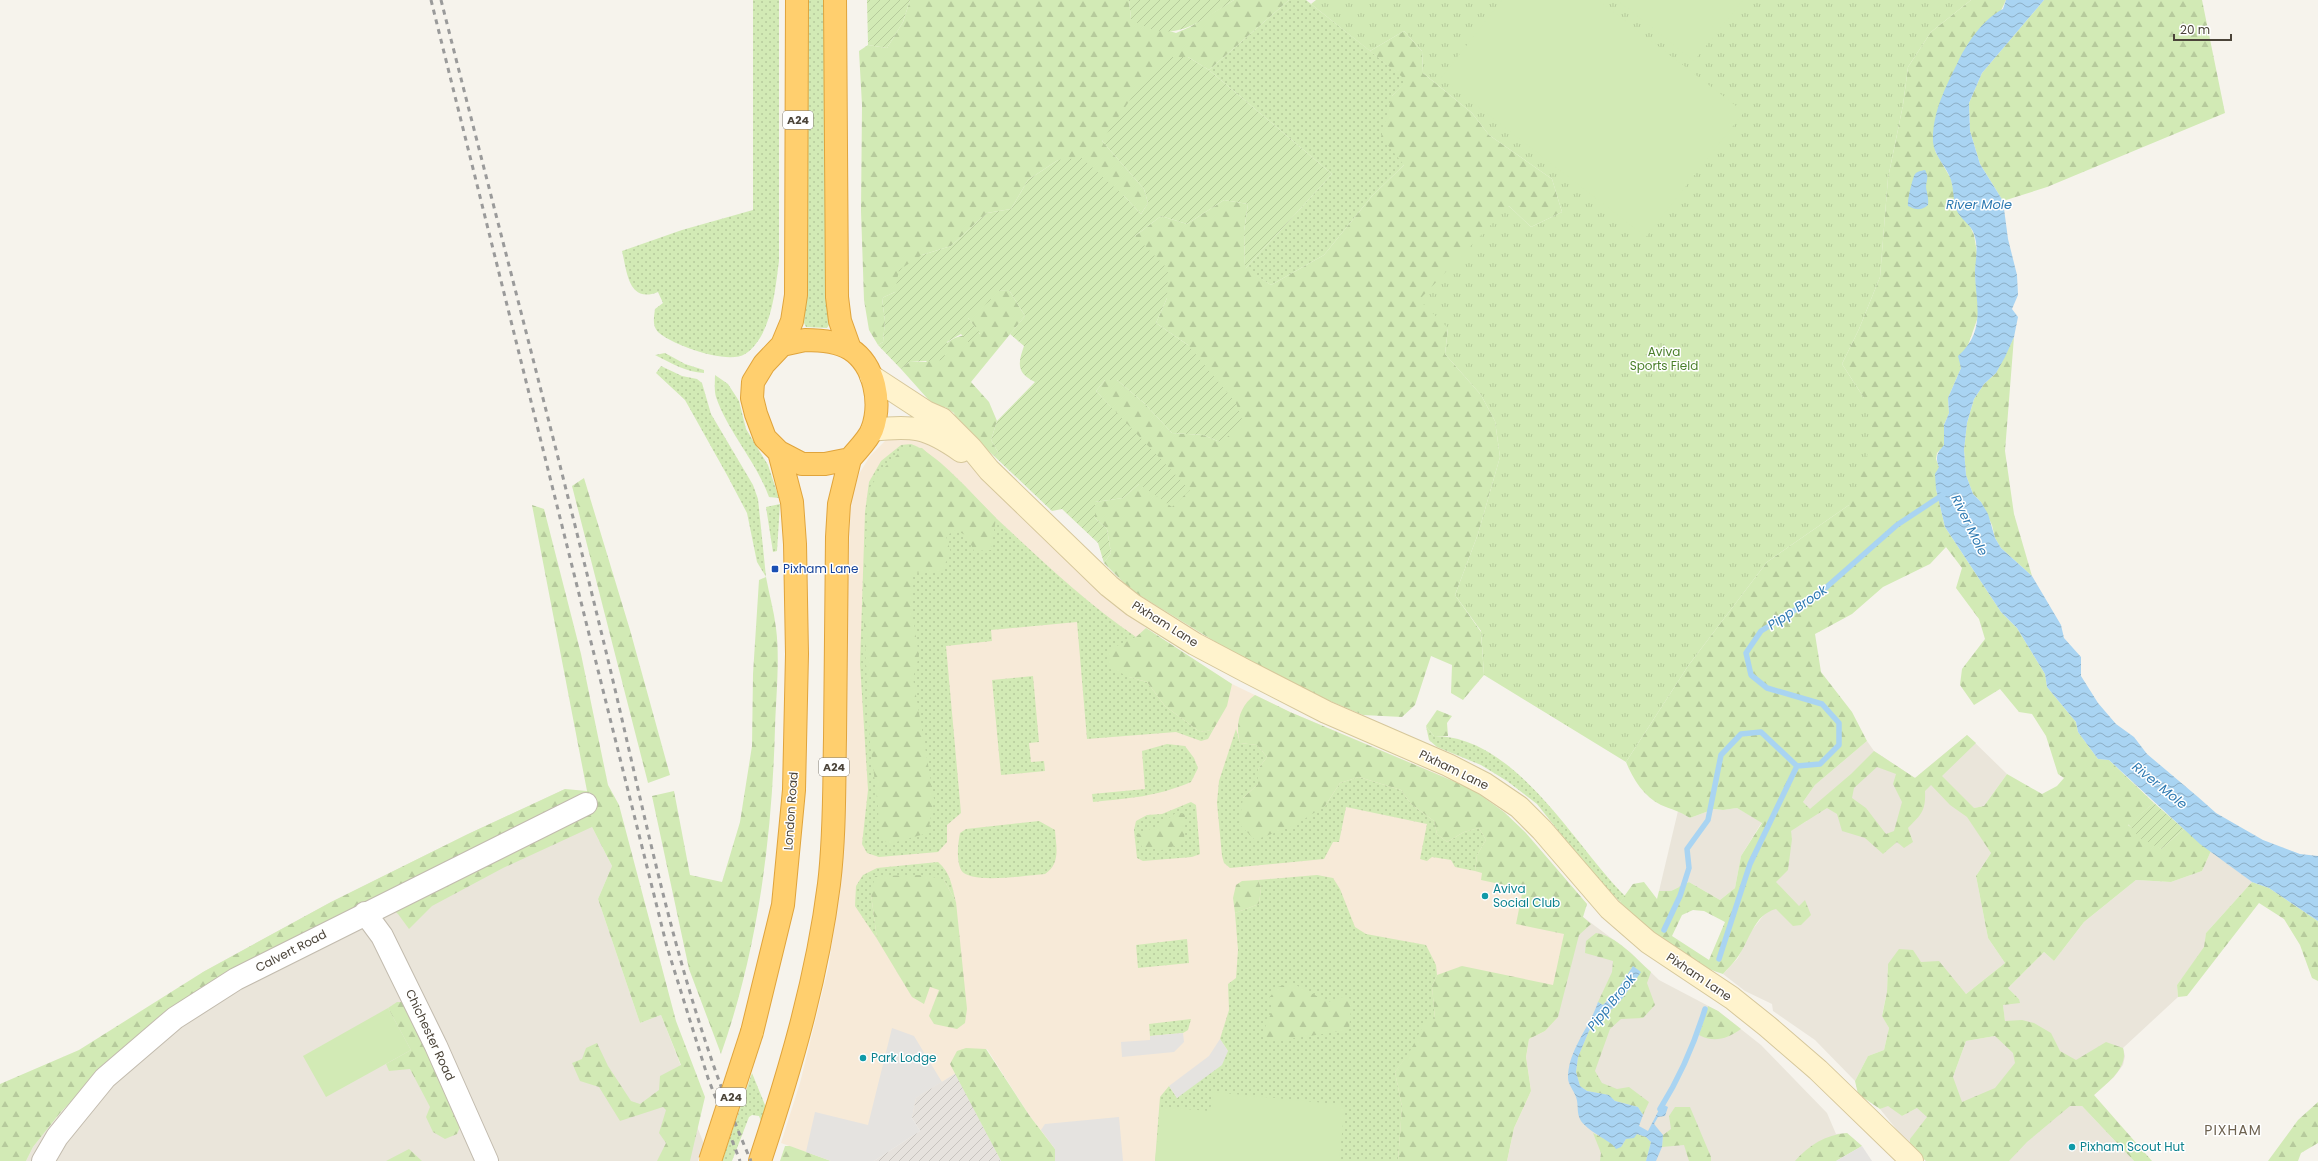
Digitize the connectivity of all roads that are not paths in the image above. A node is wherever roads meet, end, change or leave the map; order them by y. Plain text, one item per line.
1 (797, 0) edge
2 (835, 0) edge
3 (782, 345) junction
4 (850, 348) junction
5 (872, 376) junction
6 (872, 430) junction
7 (780, 452) junction
8 (850, 459) junction
9 (989, 470) junction
10 (586, 804) dead end
11 (365, 913) junction
12 (42, 1161) edge
13 (487, 1161) edge
14 (710, 1161) edge
15 (760, 1161) edge
16 (1912, 1161) edge

1 - 3 highway, A24
2 - 4 highway
3 - 4 highway
3 - 7 highway
4 - 5 highway
5 - 6 highway
5 - 9 main road, Pixham Lane
6 - 8 highway
6 - 9 main road, Pixham Lane
7 - 8 highway
7 - 14 highway, London Road / A24, bridge
8 - 15 highway, A24
9 - 16 main road, Pixham Lane
10 - 11 street, Calvert Road
11 - 12 street, Calvert Road
11 - 13 street, Chichester Road

